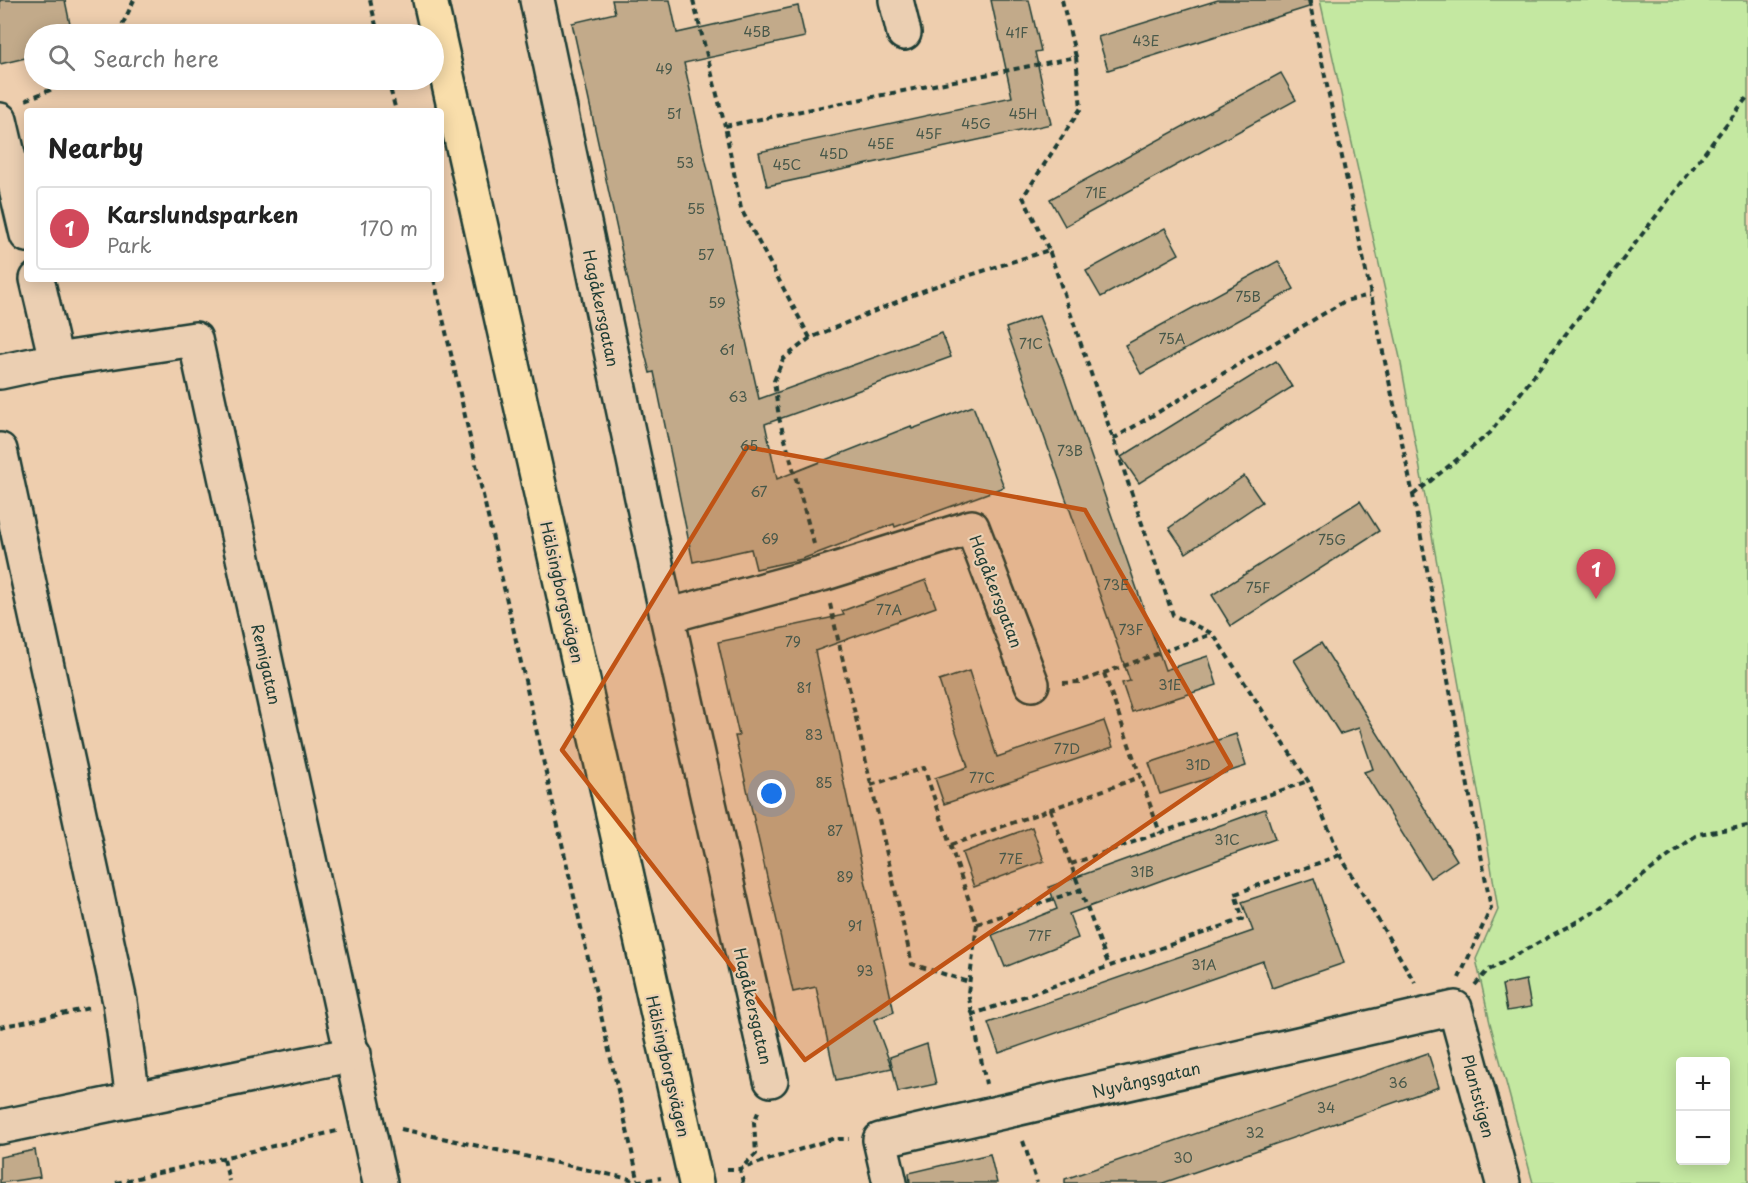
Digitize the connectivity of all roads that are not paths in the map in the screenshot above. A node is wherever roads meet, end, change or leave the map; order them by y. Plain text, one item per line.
1 (430, 0) edge
2 (537, 0) edge
3 (896, 0) edge
4 (435, 24) edge
5 (904, 33) dead end
6 (444, 62) edge
7 (11, 111) edge
8 (24, 212) edge
9 (38, 282) edge
10 (56, 360) junction
11 (0, 372) edge
12 (0, 450) edge
13 (667, 616) junction
14 (1032, 684) road end
15 (1455, 1008) joint
16 (354, 1054) junction
17 (771, 1080) road end
18 (133, 1099) junction
19 (0, 1127) edge
20 (696, 1176) edge
21 (380, 1183) edge
22 (890, 1183) edge
23 (1503, 1183) edge

1 - 4 main road, Hälsingborgsvägen
2 - 13 street, Hagåkersgatan
3 - 5 street
6 - 20 main road, Hälsingborgsvägen
7 - 8 street
9 - 10 street
10 - 11 street, Remigatan
10 - 16 street, Remigatan
12 - 18 street
13 - 14 street, Hagåkersgatan
13 - 17 street, Hagåkersgatan
15 - 22 street, Nyvångsgatan
15 - 23 street, Plantstigen
16 - 18 street
16 - 21 street, Remigatan
18 - 19 street

